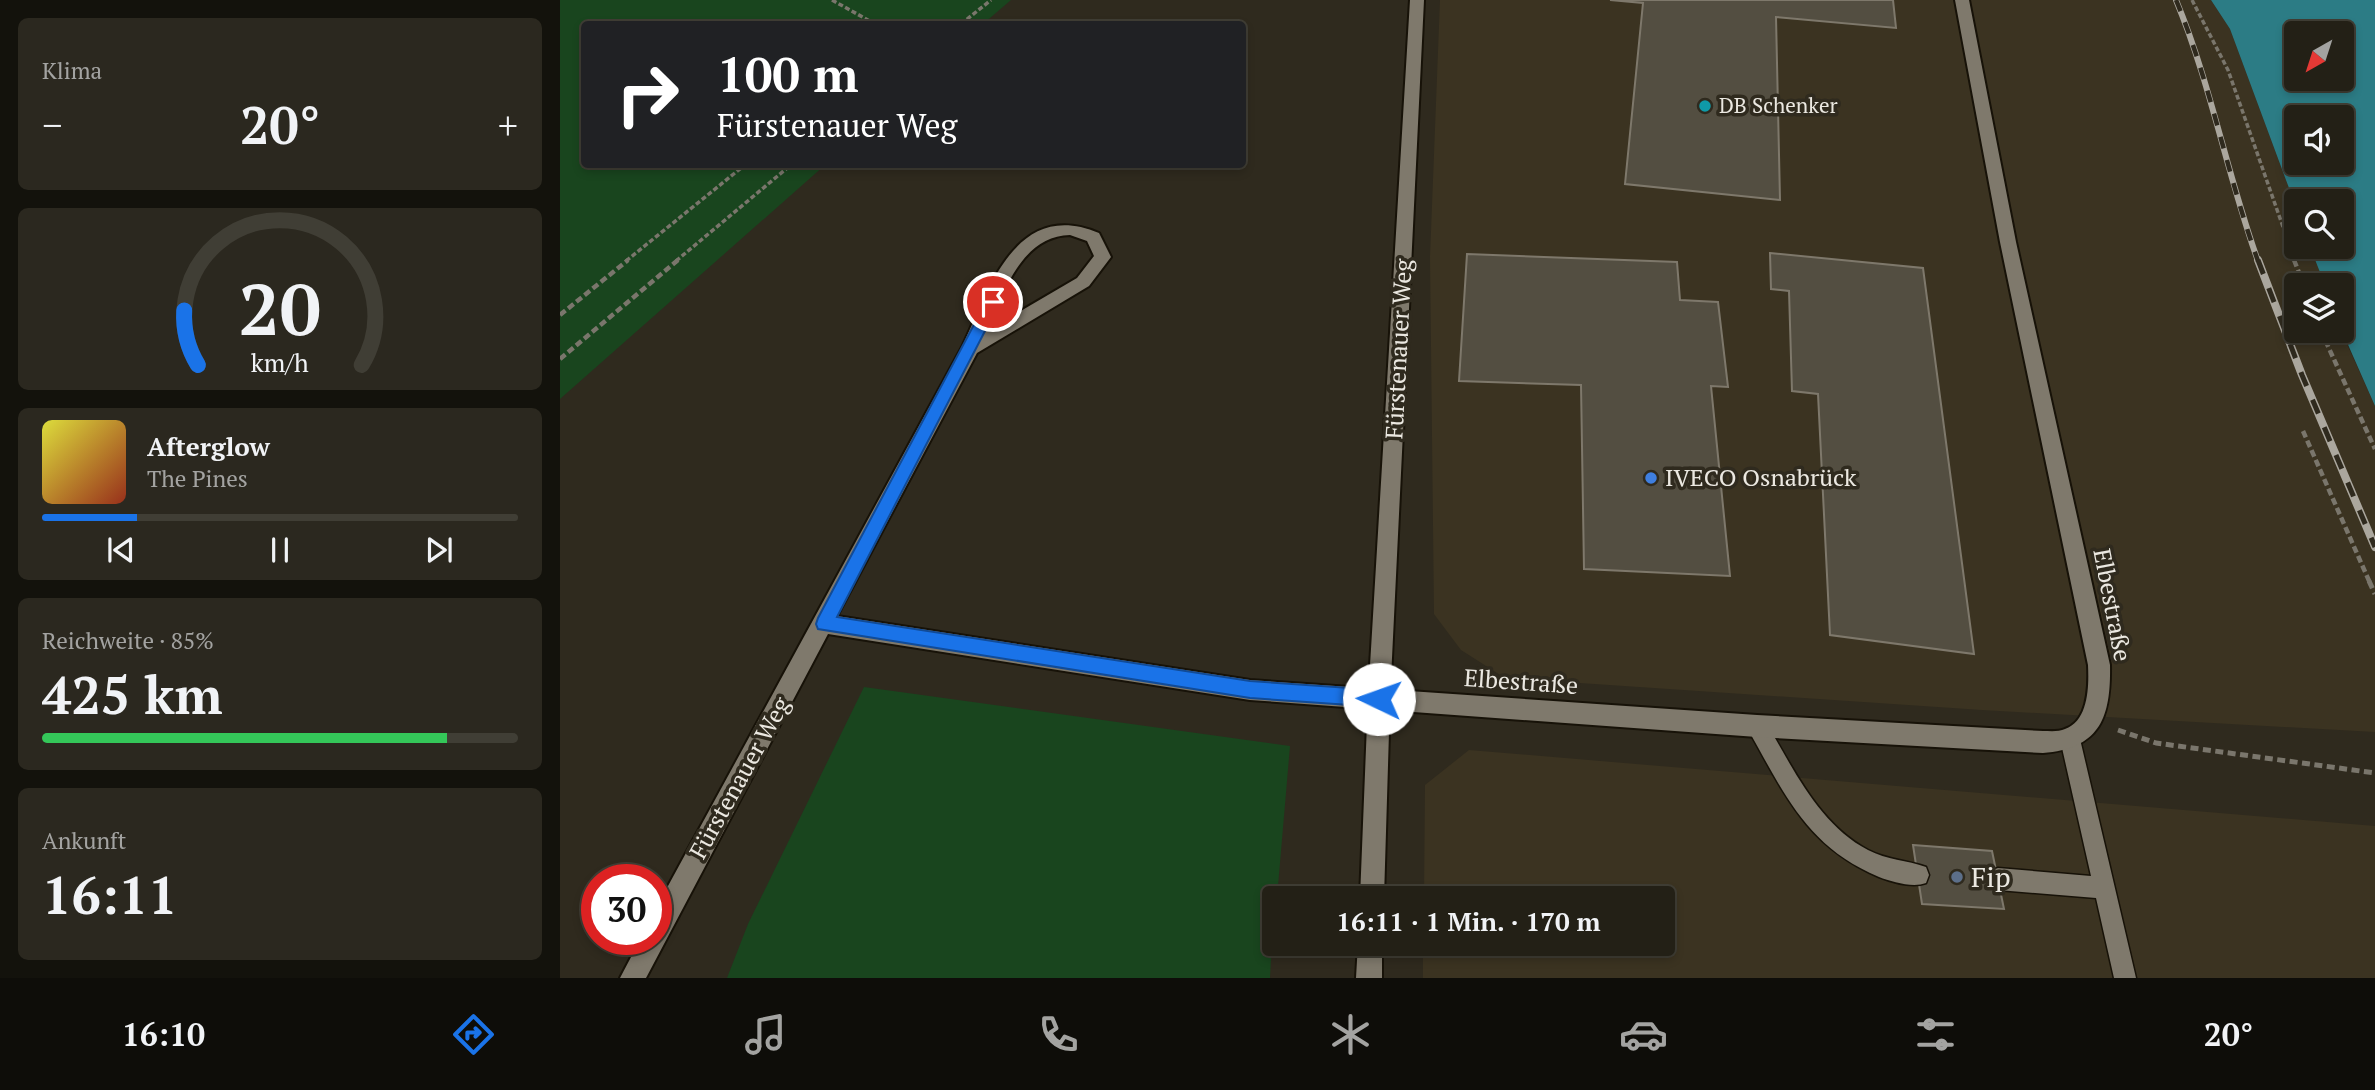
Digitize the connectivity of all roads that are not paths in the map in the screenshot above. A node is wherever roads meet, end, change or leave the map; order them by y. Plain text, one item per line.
1 (1418, 0) edge
2 (1962, 0) edge
3 (971, 348) junction
4 (824, 624) junction
5 (1379, 699) junction
6 (1757, 726) junction
7 (2070, 738) junction
8 (1917, 875) dead end
9 (1997, 879) dead end
10 (1372, 886) edge
11 (2105, 888) junction
12 (672, 904) edge
13 (645, 955) edge
14 (1370, 956) edge
15 (633, 978) edge
16 (1369, 978) edge
17 (2124, 978) edge

1 - 5 street, Fürstenauer Weg
2 - 7 street, Elbestraße
3 - 3 street, Fürstenauer Weg
3 - 4 street, Fürstenauer Weg
4 - 5 street
4 - 12 street, Fürstenauer Weg
5 - 6 street, Elbestraße
5 - 10 street, Fürstenauer Weg
6 - 7 street, Elbestraße
6 - 8 lane
7 - 11 lane
9 - 11 lane
11 - 17 lane
13 - 15 street
14 - 16 street

